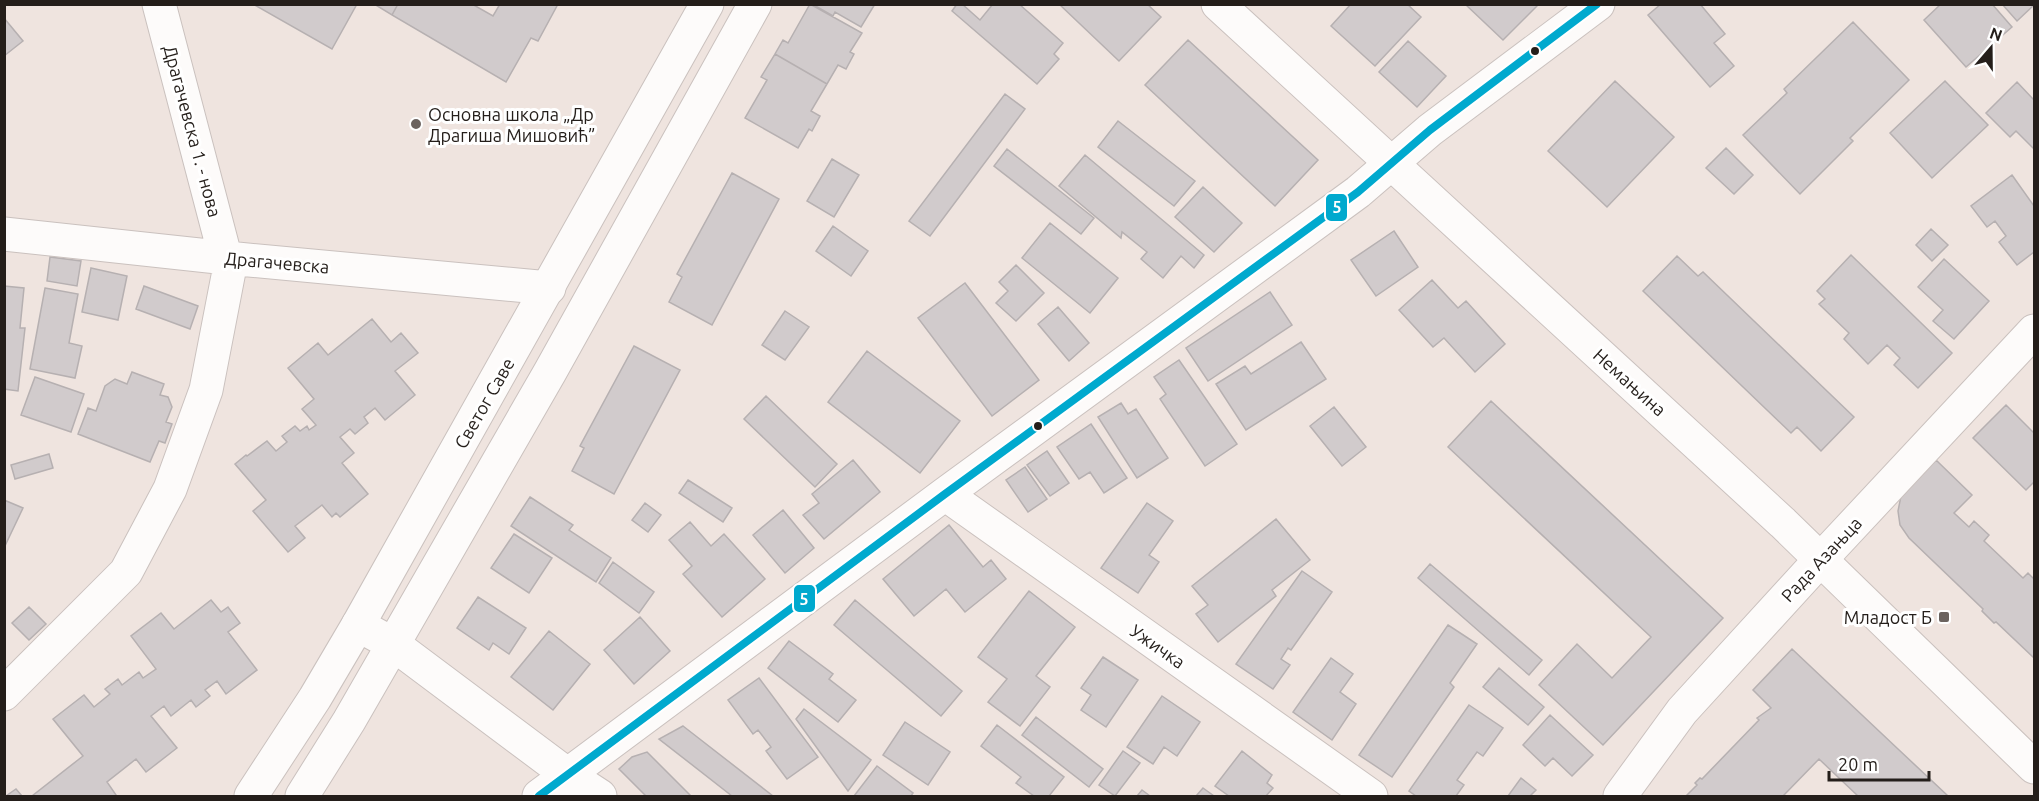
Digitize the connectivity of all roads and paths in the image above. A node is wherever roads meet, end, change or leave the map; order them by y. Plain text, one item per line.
1 (159, 4) edge
2 (708, 4) edge
3 (755, 4) edge
4 (1218, 4) edge
5 (1598, 4) edge
6 (1392, 164) junction
7 (4, 234) edge
8 (227, 258) junction
9 (549, 288) junction
10 (2034, 331) edge
11 (945, 494) junction
12 (1820, 560) junction
13 (357, 625) junction
14 (393, 644) junction
15 (4, 694) edge
16 (2034, 767) edge
17 (568, 775) junction
18 (251, 796) edge
19 (302, 796) edge
20 (539, 796) edge
21 (600, 796) edge
22 (1371, 796) edge
23 (1620, 796) edge

1 - 8 street, Драгачевска 1. - нова
2 - 9 street, Светог Саве
3 - 14 street
4 - 6 street, Немањина
5 - 6 street
6 - 11 street
6 - 12 street, Немањина
7 - 8 street, Драгачевска
8 - 9 street, Драгачевска
8 - 15 street, Драгачевска 1. - нова
9 - 13 street, Светог Саве
10 - 12 street, Рада Азањца
11 - 17 street
11 - 22 street, Ужичка
12 - 16 street, Немањина
12 - 23 street, Рада Азањца
13 - 14 street
13 - 18 street, Светог Саве
14 - 17 street
14 - 19 street
17 - 20 street
17 - 21 street

